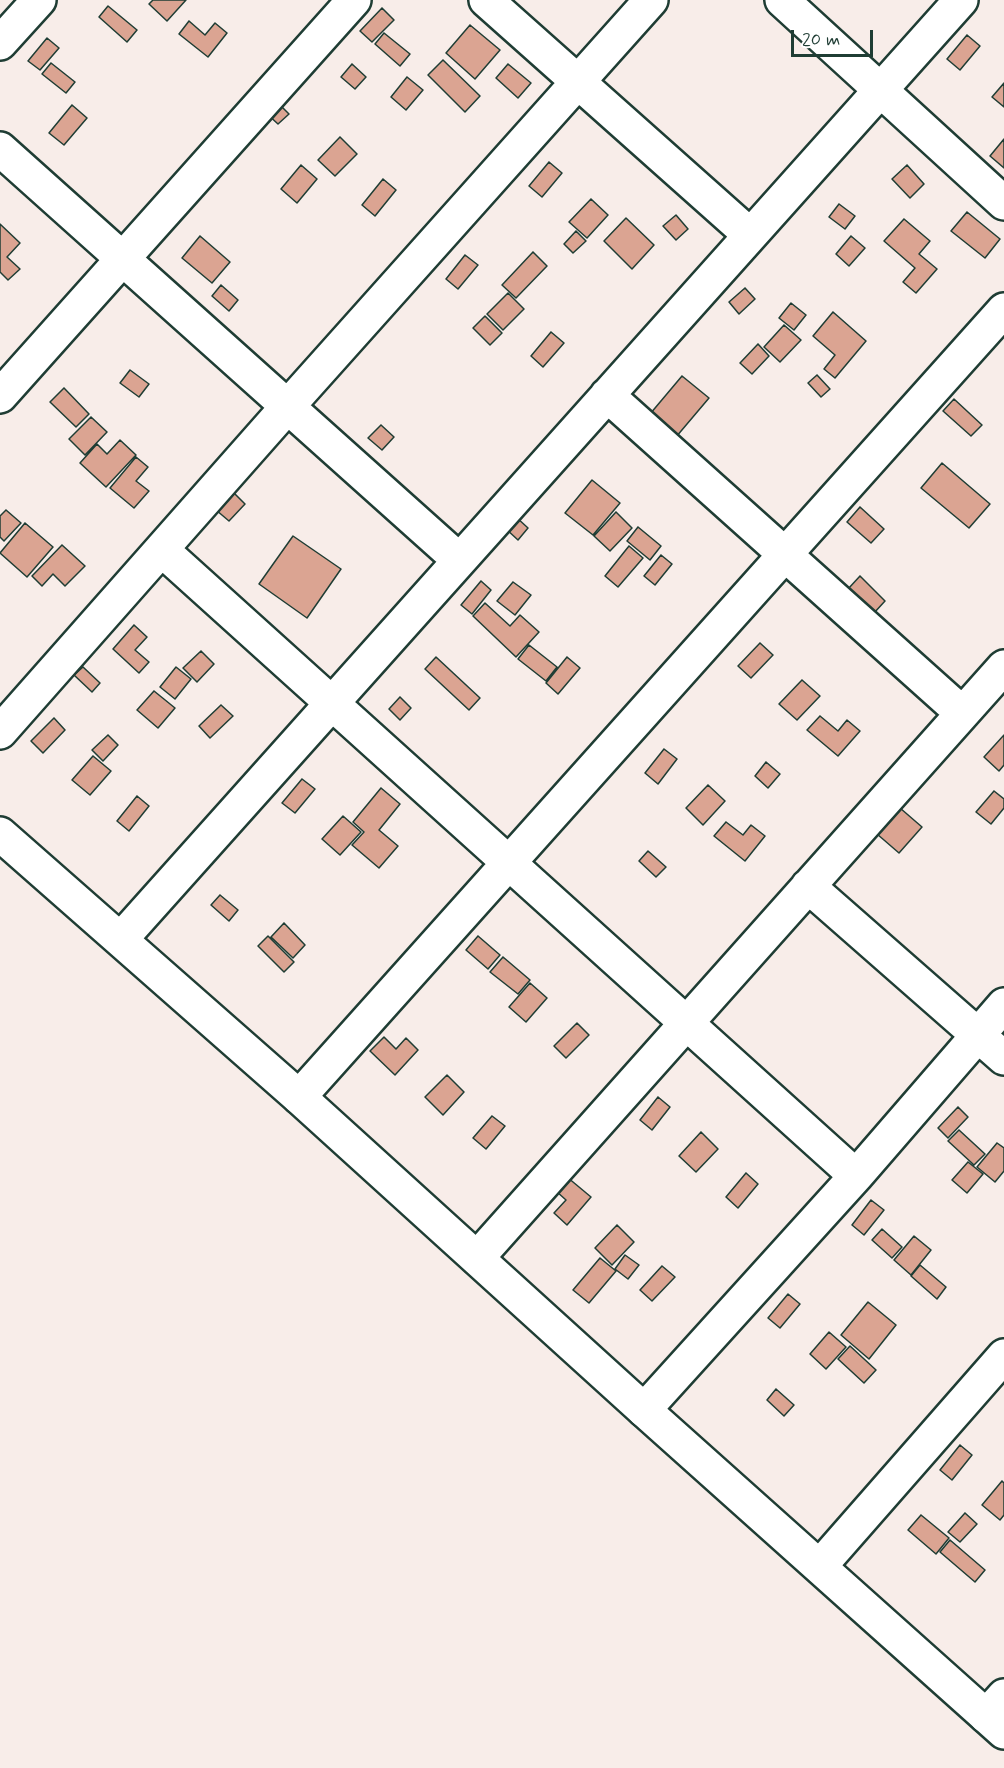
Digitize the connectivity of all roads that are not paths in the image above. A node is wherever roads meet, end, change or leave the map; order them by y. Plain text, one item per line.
1 (39, 0) edge
2 (354, 0) edge
3 (486, 0) edge
4 (651, 0) edge
5 (782, 0) edge
6 (961, 0) edge
7 (0, 44) edge
8 (578, 82) junction
9 (880, 90) junction
10 (0, 149) edge
11 (1004, 203) edge
12 (750, 235) junction
13 (123, 258) junction
14 (1004, 309) edge
15 (607, 395) junction
16 (0, 396) edge
17 (288, 406) junction
18 (162, 550) junction
19 (784, 555) junction
20 (459, 560) junction
21 (1004, 667) edge
22 (331, 703) junction
23 (962, 713) junction
24 (0, 732) edge
25 (0, 834) edge
26 (508, 862) junction
27 (808, 886) junction
28 (121, 939) junction
29 (1004, 1005) edge
30 (686, 1023) junction
31 (977, 1035) junction
32 (1004, 1058) edge
33 (300, 1097) junction
34 (856, 1176) junction
35 (477, 1258) junction
36 (1004, 1356) edge
37 (644, 1410) junction
38 (820, 1566) junction
39 (998, 1714) edge

1 - 7 street
2 - 13 street
3 - 8 street
4 - 8 street
5 - 9 street
6 - 9 street
8 - 12 street
8 - 17 street
9 - 11 street
9 - 12 street
10 - 13 street
12 - 15 street
13 - 16 street
13 - 17 street
14 - 19 street
15 - 19 street
15 - 20 street
17 - 18 street
17 - 20 street
18 - 22 street
18 - 24 street
19 - 23 street
19 - 26 street
20 - 22 street
21 - 23 street
22 - 26 street
22 - 28 street
23 - 27 street
25 - 28 street
26 - 30 street
26 - 33 street
27 - 30 street
27 - 31 street
28 - 33 street
29 - 31 street
30 - 34 street
30 - 35 street
31 - 32 street
31 - 34 street
33 - 35 street
34 - 37 street
35 - 37 street
36 - 38 street
37 - 38 street
38 - 39 street

